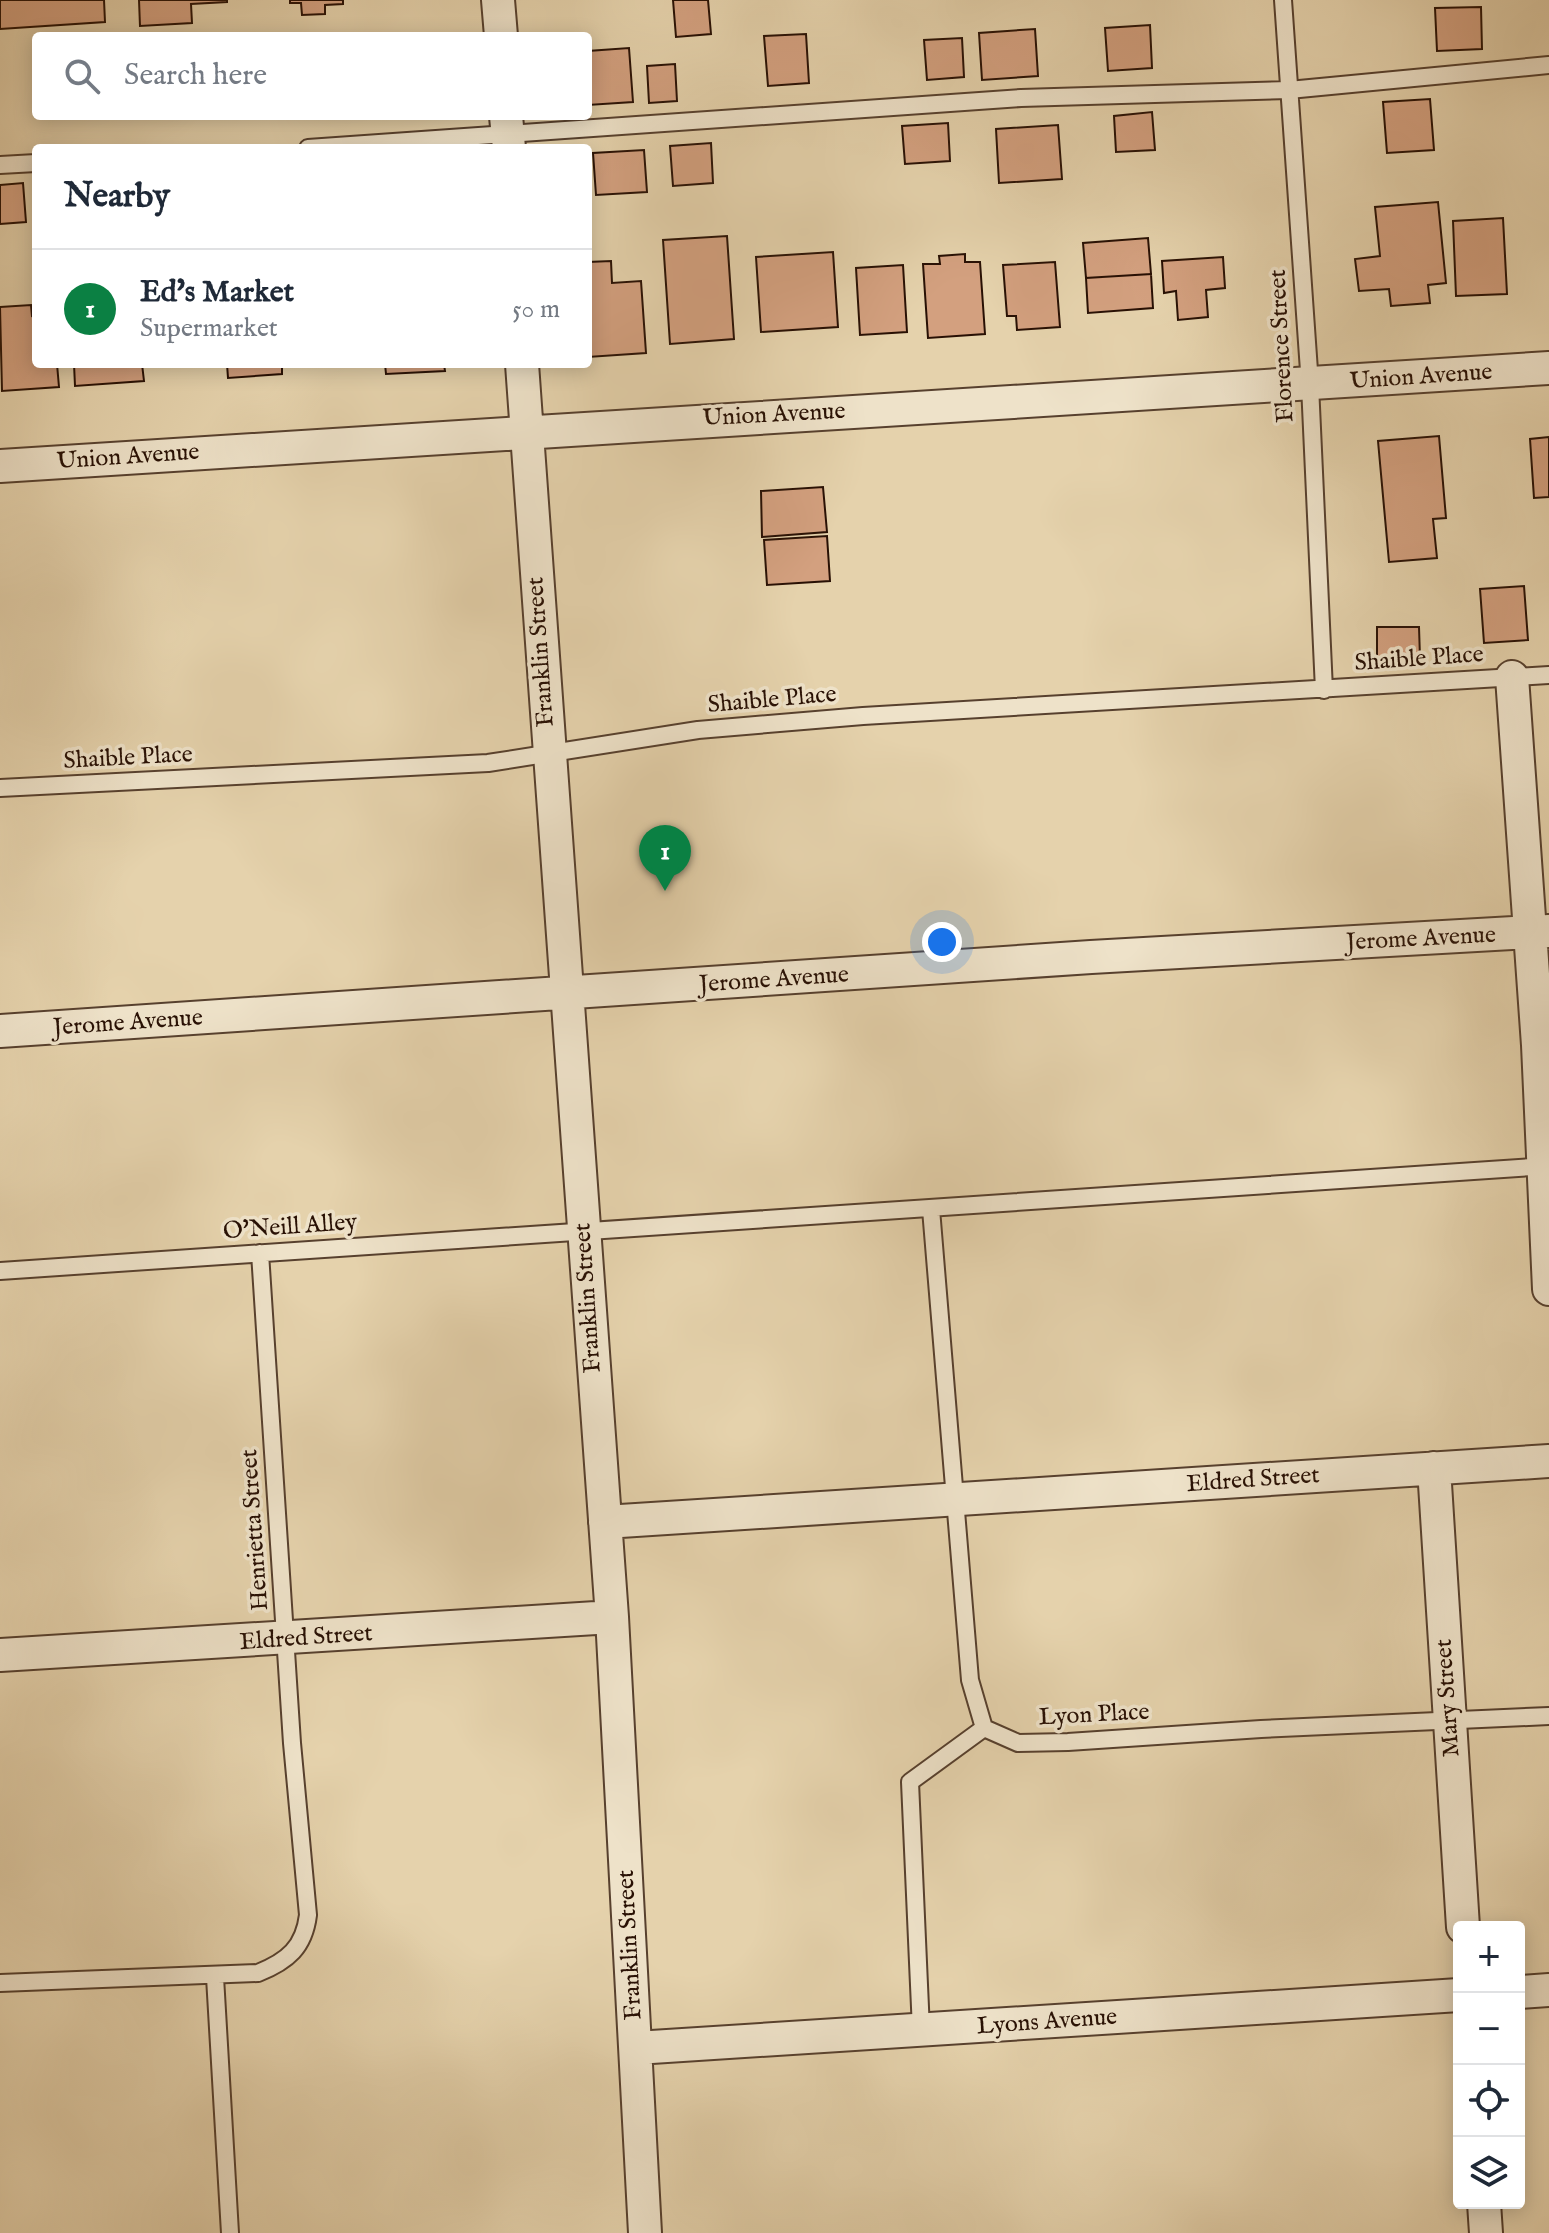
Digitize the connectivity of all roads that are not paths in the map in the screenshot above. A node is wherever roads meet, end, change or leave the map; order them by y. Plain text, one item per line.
1 (498, 0) edge
2 (1283, 0) edge
3 (501, 32) edge
4 (1549, 65) edge
5 (1289, 90) junction
6 (508, 134) edge
7 (365, 144) edge
8 (32, 163) edge
9 (0, 165) edge
10 (522, 368) edge
11 (1549, 368) edge
12 (1310, 385) junction
13 (526, 430) junction
14 (0, 466) edge
15 (1549, 675) edge
16 (1512, 677) junction
17 (1324, 690) junction
18 (548, 755) junction
19 (0, 788) edge
20 (1539, 932) edge
21 (566, 995) junction
22 (0, 1031) edge
23 (1546, 1167) edge
24 (931, 1209) junction
25 (583, 1232) junction
26 (260, 1253) junction
27 (0, 1271) edge
28 (1549, 1289) edge
29 (1549, 1461) edge
30 (1434, 1468) junction
31 (957, 1499) junction
32 (605, 1522) junction
33 (612, 1617) junction
34 (287, 1639) junction
35 (0, 1655) edge
36 (1549, 1716) edge
37 (1449, 1721) junction
38 (984, 1728) junction
39 (1463, 1921) edge
40 (215, 1977) junction
41 (0, 1983) edge
42 (1549, 1990) edge
43 (1525, 1992) edge
44 (1453, 1995) edge
45 (921, 2030) junction
46 (636, 2048) junction
47 (1484, 2209) edge
48 (230, 2233) edge
49 (645, 2233) edge
50 (1486, 2233) edge

1 - 3 street
2 - 5 lane, Florence Street
4 - 5 lane
5 - 6 lane
5 - 12 lane, Florence Street
6 - 7 lane
8 - 9 lane
10 - 13 street, Franklin Street
11 - 12 street, Union Avenue
12 - 13 street, Union Avenue
12 - 17 lane, Florence Street
13 - 14 street, Union Avenue
13 - 18 street, Franklin Street
15 - 16 lane, Shaible Place
16 - 17 lane, Shaible Place
16 - 20 street
17 - 18 lane, Shaible Place
18 - 19 lane, Shaible Place
18 - 21 street, Franklin Street
20 - 21 street, Jerome Avenue
20 - 23 street
21 - 22 street, Jerome Avenue
21 - 25 street, Franklin Street
23 - 24 lane, O'Neill Alley
23 - 28 street
24 - 25 lane, O'Neill Alley
24 - 31 lane
25 - 26 lane, O'Neill Alley
25 - 32 street, Franklin Street
26 - 27 lane, O'Neill Alley
26 - 34 lane, Henrietta Street
29 - 30 street, Eldred Street
30 - 31 street, Eldred Street
30 - 37 street, Mary Street
31 - 32 street, Eldred Street
31 - 38 lane
32 - 33 street, Franklin Street
33 - 34 street, Eldred Street
33 - 46 street, Franklin Street
34 - 35 street, Eldred Street
34 - 40 lane, Henrietta Street
36 - 37 lane, Lyon Place
37 - 38 lane, Lyon Place
37 - 39 street, Mary Street
38 - 45 lane
40 - 41 lane, Henrietta Street
40 - 48 lane
42 - 43 street
44 - 45 street, Lyons Avenue
45 - 46 street, Lyons Avenue
46 - 49 street, Franklin Street
47 - 50 street

